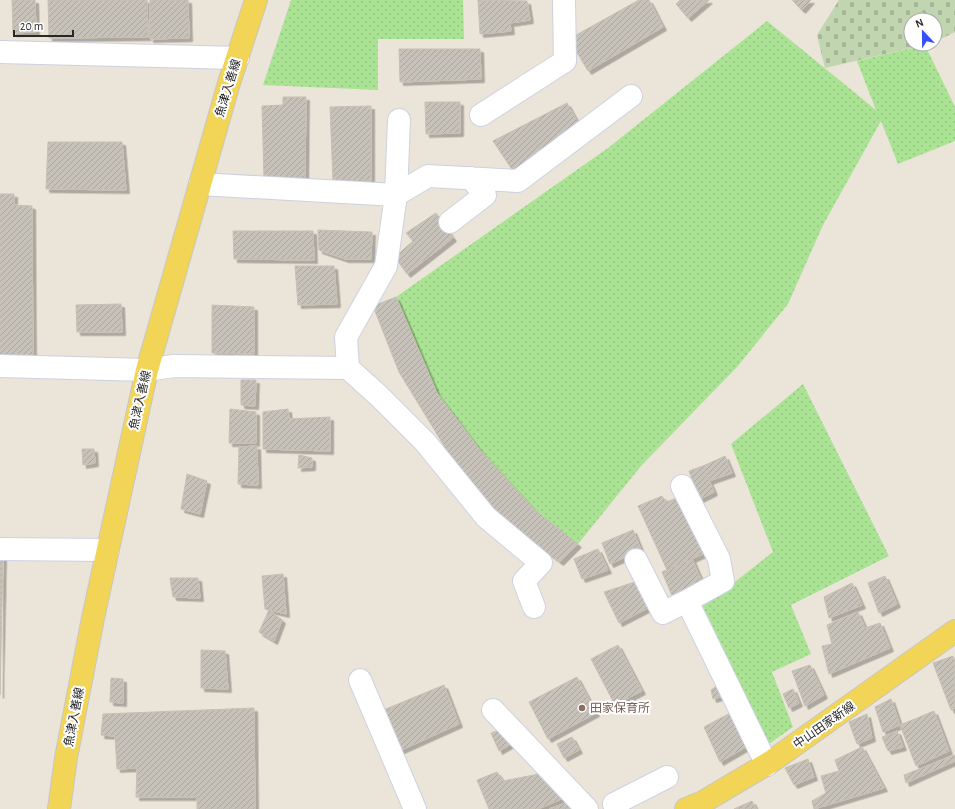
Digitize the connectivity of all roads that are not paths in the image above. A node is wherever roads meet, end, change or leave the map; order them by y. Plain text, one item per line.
1 (256, 0) edge
2 (564, 0) edge
3 (0, 52) edge
4 (238, 58) junction
5 (631, 96) dead end
6 (481, 115) dead end
7 (399, 120) dead end
8 (471, 178) junction
9 (200, 184) junction
10 (396, 195) junction
11 (450, 222) dead end
12 (0, 366) edge
13 (348, 368) junction
14 (147, 370) junction
15 (682, 486) dead end
16 (0, 549) edge
17 (108, 550) junction
18 (636, 560) dead end
19 (687, 601) junction
20 (534, 607) dead end
21 (955, 631) edge
22 (360, 680) dead end
23 (493, 710) dead end
24 (766, 765) junction
25 (667, 777) dead end
26 (60, 809) edge
27 (415, 809) edge
28 (587, 809) edge
29 (617, 809) edge
30 (686, 809) edge

1 - 4 main road, 魚津入善線
2 - 6 street
3 - 4 street
4 - 9 main road, 魚津入善線
5 - 8 street
7 - 10 street
8 - 10 street
8 - 11 street
9 - 10 street
9 - 14 main road, 魚津入善線
10 - 13 street
12 - 14 street
13 - 14 street
13 - 20 street
14 - 17 main road, 魚津入善線
15 - 19 street
16 - 17 street
17 - 26 main road, 魚津入善線
18 - 19 street
19 - 24 street
21 - 24 main road, 中山田家新線
22 - 27 street
23 - 28 street
24 - 30 main road, 中山田家新線
25 - 29 street

